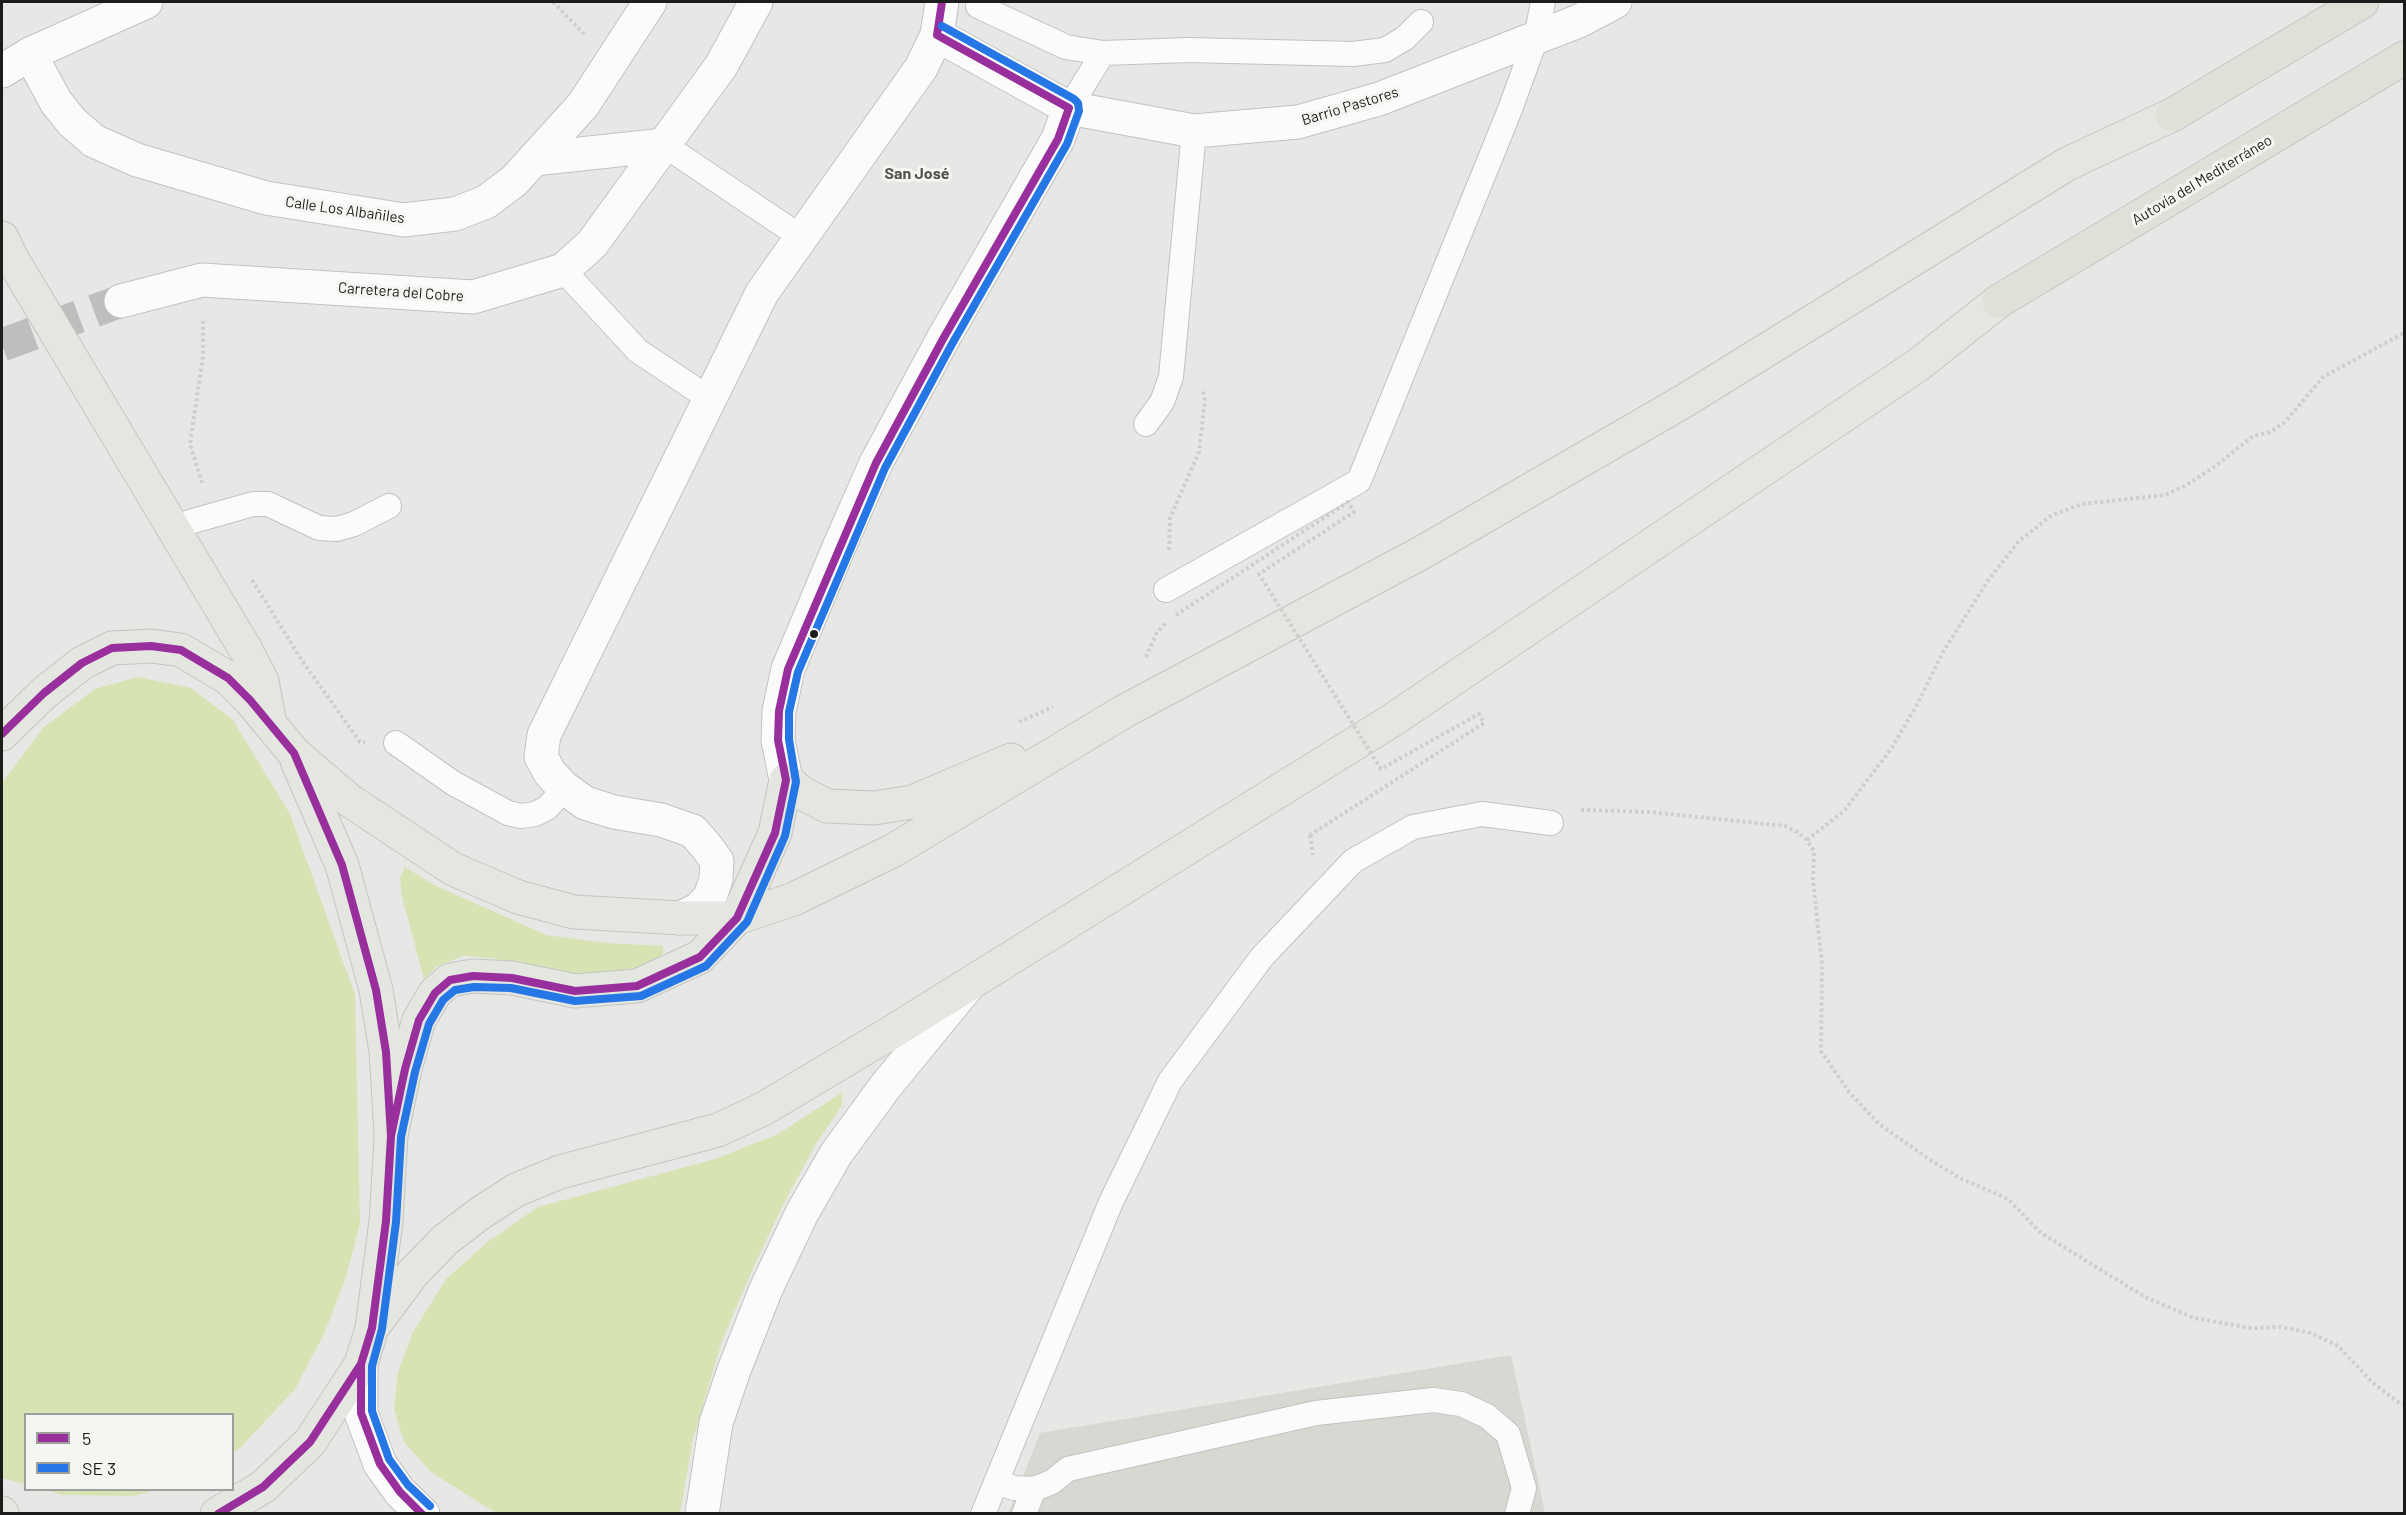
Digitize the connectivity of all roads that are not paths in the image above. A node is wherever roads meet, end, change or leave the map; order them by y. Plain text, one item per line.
1 (146, 2) edge
2 (650, 2) edge
3 (664, 2) edge
4 (756, 2) edge
5 (942, 2) edge
6 (1543, 2) edge
7 (1615, 2) edge
8 (2362, 2) edge
9 (978, 6) dead end
10 (1421, 22) dead end
11 (937, 35) junction
12 (1536, 38) junction
13 (1103, 53) junction
14 (30, 54) junction
15 (2404, 58) edge
16 (2, 71) edge
17 (1069, 108) junction
18 (1194, 131) junction
19 (664, 145) junction
20 (534, 159) junction
21 (801, 237) junction
22 (2, 238) edge
23 (563, 270) junction
24 (121, 301) tunnel mouth
25 (710, 399) junction
26 (1146, 424) dead end
27 (388, 506) dead end
28 (172, 527) junction
29 (1166, 590) road end
30 (1123, 712) junction
31 (270, 724) junction
32 (2, 734) edge
33 (396, 743) dead end
34 (294, 753) junction
35 (786, 780) junction
36 (562, 786) junction
37 (1551, 824) road end
38 (681, 918) junction
39 (737, 918) junction
40 (972, 981) junction
41 (391, 1136) junction
42 (372, 1328) junction
43 (361, 1364) junction
44 (996, 1482) junction
45 (1034, 1489) junction
46 (217, 1514) edge
47 (423, 1514) edge
48 (702, 1514) edge
49 (983, 1514) edge
50 (1024, 1514) edge
51 (1516, 1514) edge

1 - 14 street
2 - 3 street
2 - 20 street, Calle Los Albañiles
4 - 19 street, Carretera del Cobre
5 - 11 street
6 - 12 lane
7 - 12 street, Barrio Pastores
8 - 30 highway
9 - 13 lane
10 - 13 lane
11 - 17 street, Barrio Pastores
11 - 21 street
12 - 18 street, Barrio Pastores
12 - 29 lane
13 - 17 lane
14 - 16 street
14 - 20 street, Calle Los Albañiles
15 - 40 highway, Autovía del Mediterráneo
17 - 18 street, Barrio Pastores
17 - 35 street
18 - 26 lane
19 - 20 street
19 - 21 lane
19 - 23 street, Carretera del Cobre
21 - 25 street
22 - 28 highway
23 - 24 street, Carretera del Cobre
23 - 25 lane
25 - 36 street
27 - 28 lane
28 - 31 highway
30 - 35 highway
30 - 39 highway
31 - 32 highway
31 - 34 highway
33 - 36 lane
34 - 38 highway
34 - 41 highway
35 - 39 highway
36 - 38 street
37 - 44 lane
38 - 39 highway
39 - 41 highway
40 - 42 highway
40 - 48 street
41 - 42 highway
42 - 43 highway
43 - 46 highway
43 - 47 street
44 - 45 lane
44 - 49 lane
45 - 50 lane
45 - 51 lane

